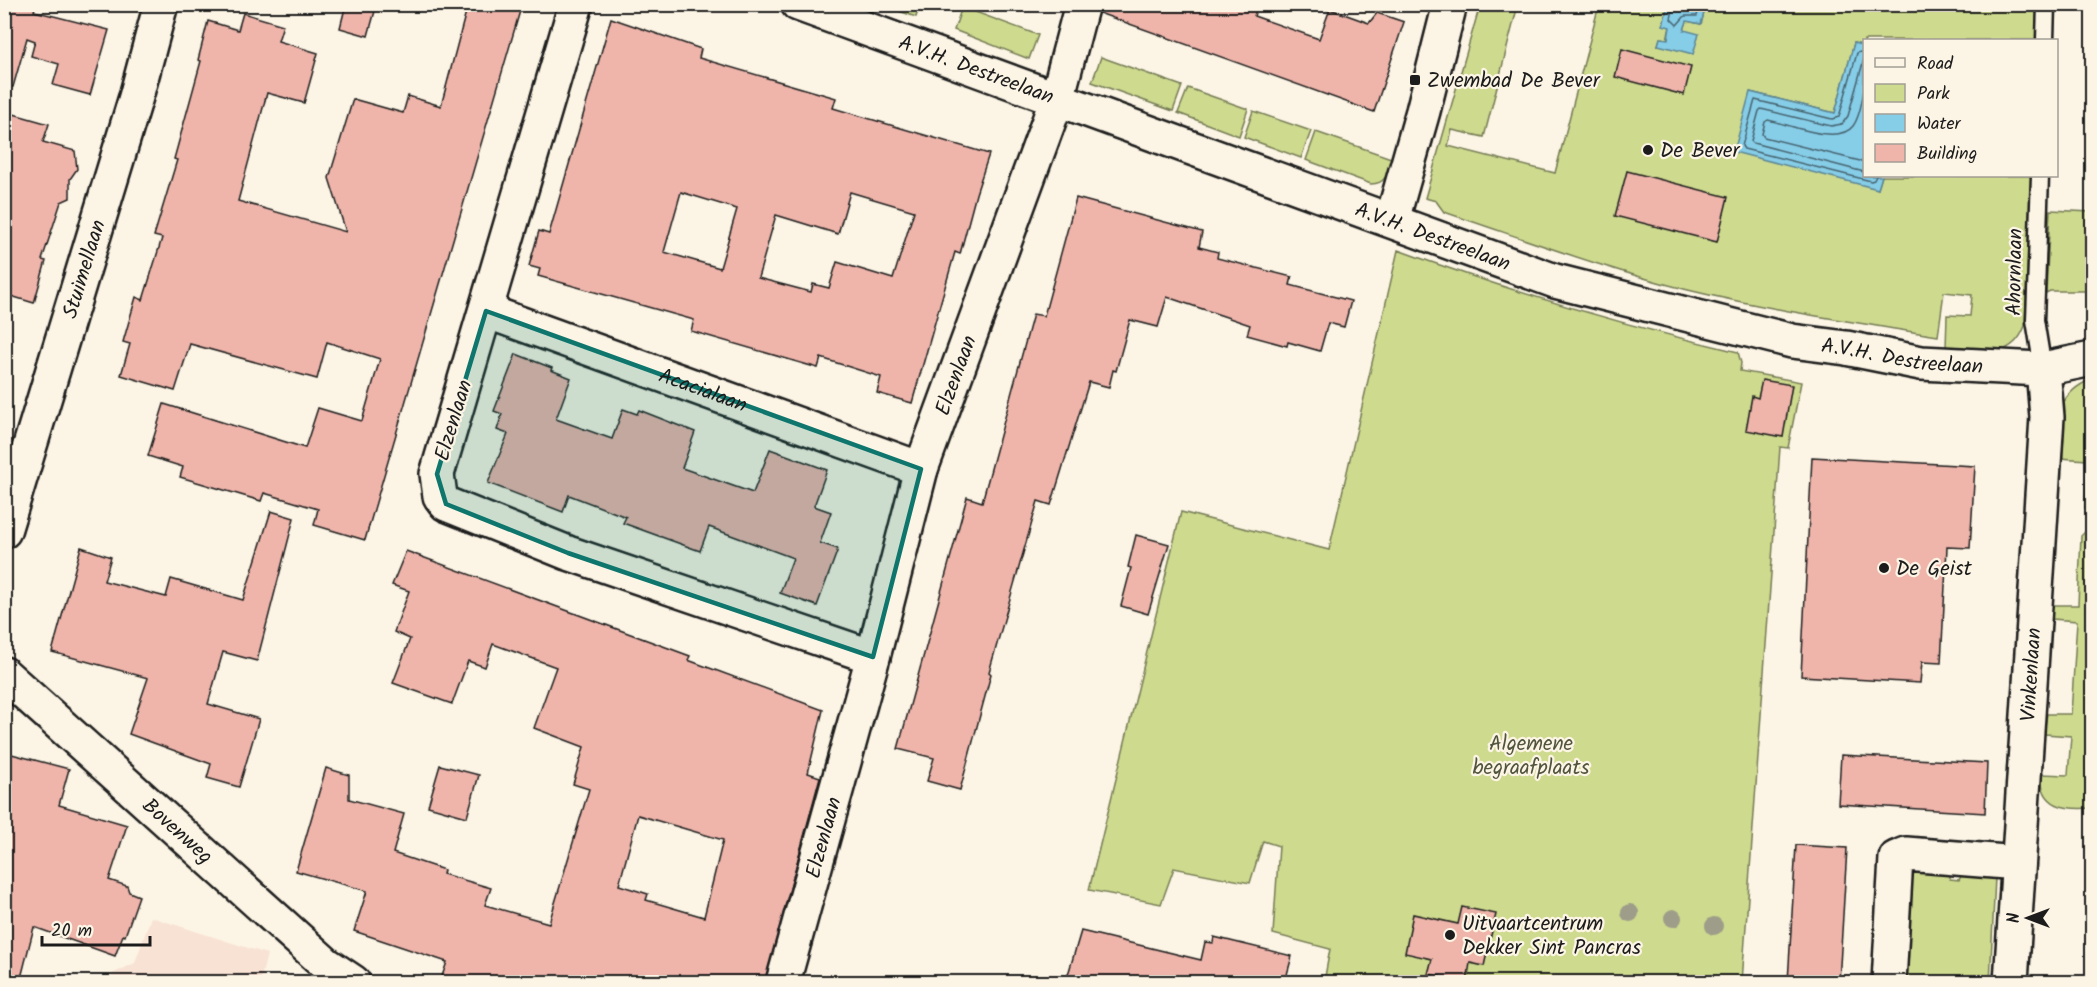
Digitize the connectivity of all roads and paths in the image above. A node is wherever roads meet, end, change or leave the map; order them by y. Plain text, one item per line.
1 (161, 4) edge
2 (576, 4) edge
3 (798, 4) edge
4 (1082, 4) edge
5 (1450, 4) edge
6 (2046, 4) edge
7 (2044, 39) edge
8 (1057, 99) junction
9 (2040, 177) edge
10 (1392, 220) junction
11 (486, 311) junction
12 (2092, 359) edge
13 (2043, 369) junction
14 (921, 469) junction
15 (4, 531) edge
16 (873, 657) junction
17 (4, 674) edge
18 (2018, 863) junction
19 (353, 982) edge
20 (783, 982) edge
21 (1889, 982) edge
22 (2011, 982) edge

1 - 15 street, Stuimellaan
2 - 11 street, Elzenlaan
3 - 8 street, A.V.H. Destreelaan
4 - 8 street, Elzenlaan
5 - 10 street
6 - 7 lane
8 - 10 street, A.V.H. Destreelaan
8 - 14 street, Elzenlaan
9 - 13 lane, Ahornlaan
10 - 13 street, A.V.H. Destreelaan
11 - 14 street, Acacialaan
11 - 16 street, Elzenlaan
12 - 13 street, A.V.H. Destreelaan
13 - 18 street, Vinkenlaan
14 - 16 street, Elzenlaan
16 - 20 street, Elzenlaan
17 - 19 street, Bovenweg
18 - 21 street
18 - 22 street, Vinkenlaan

